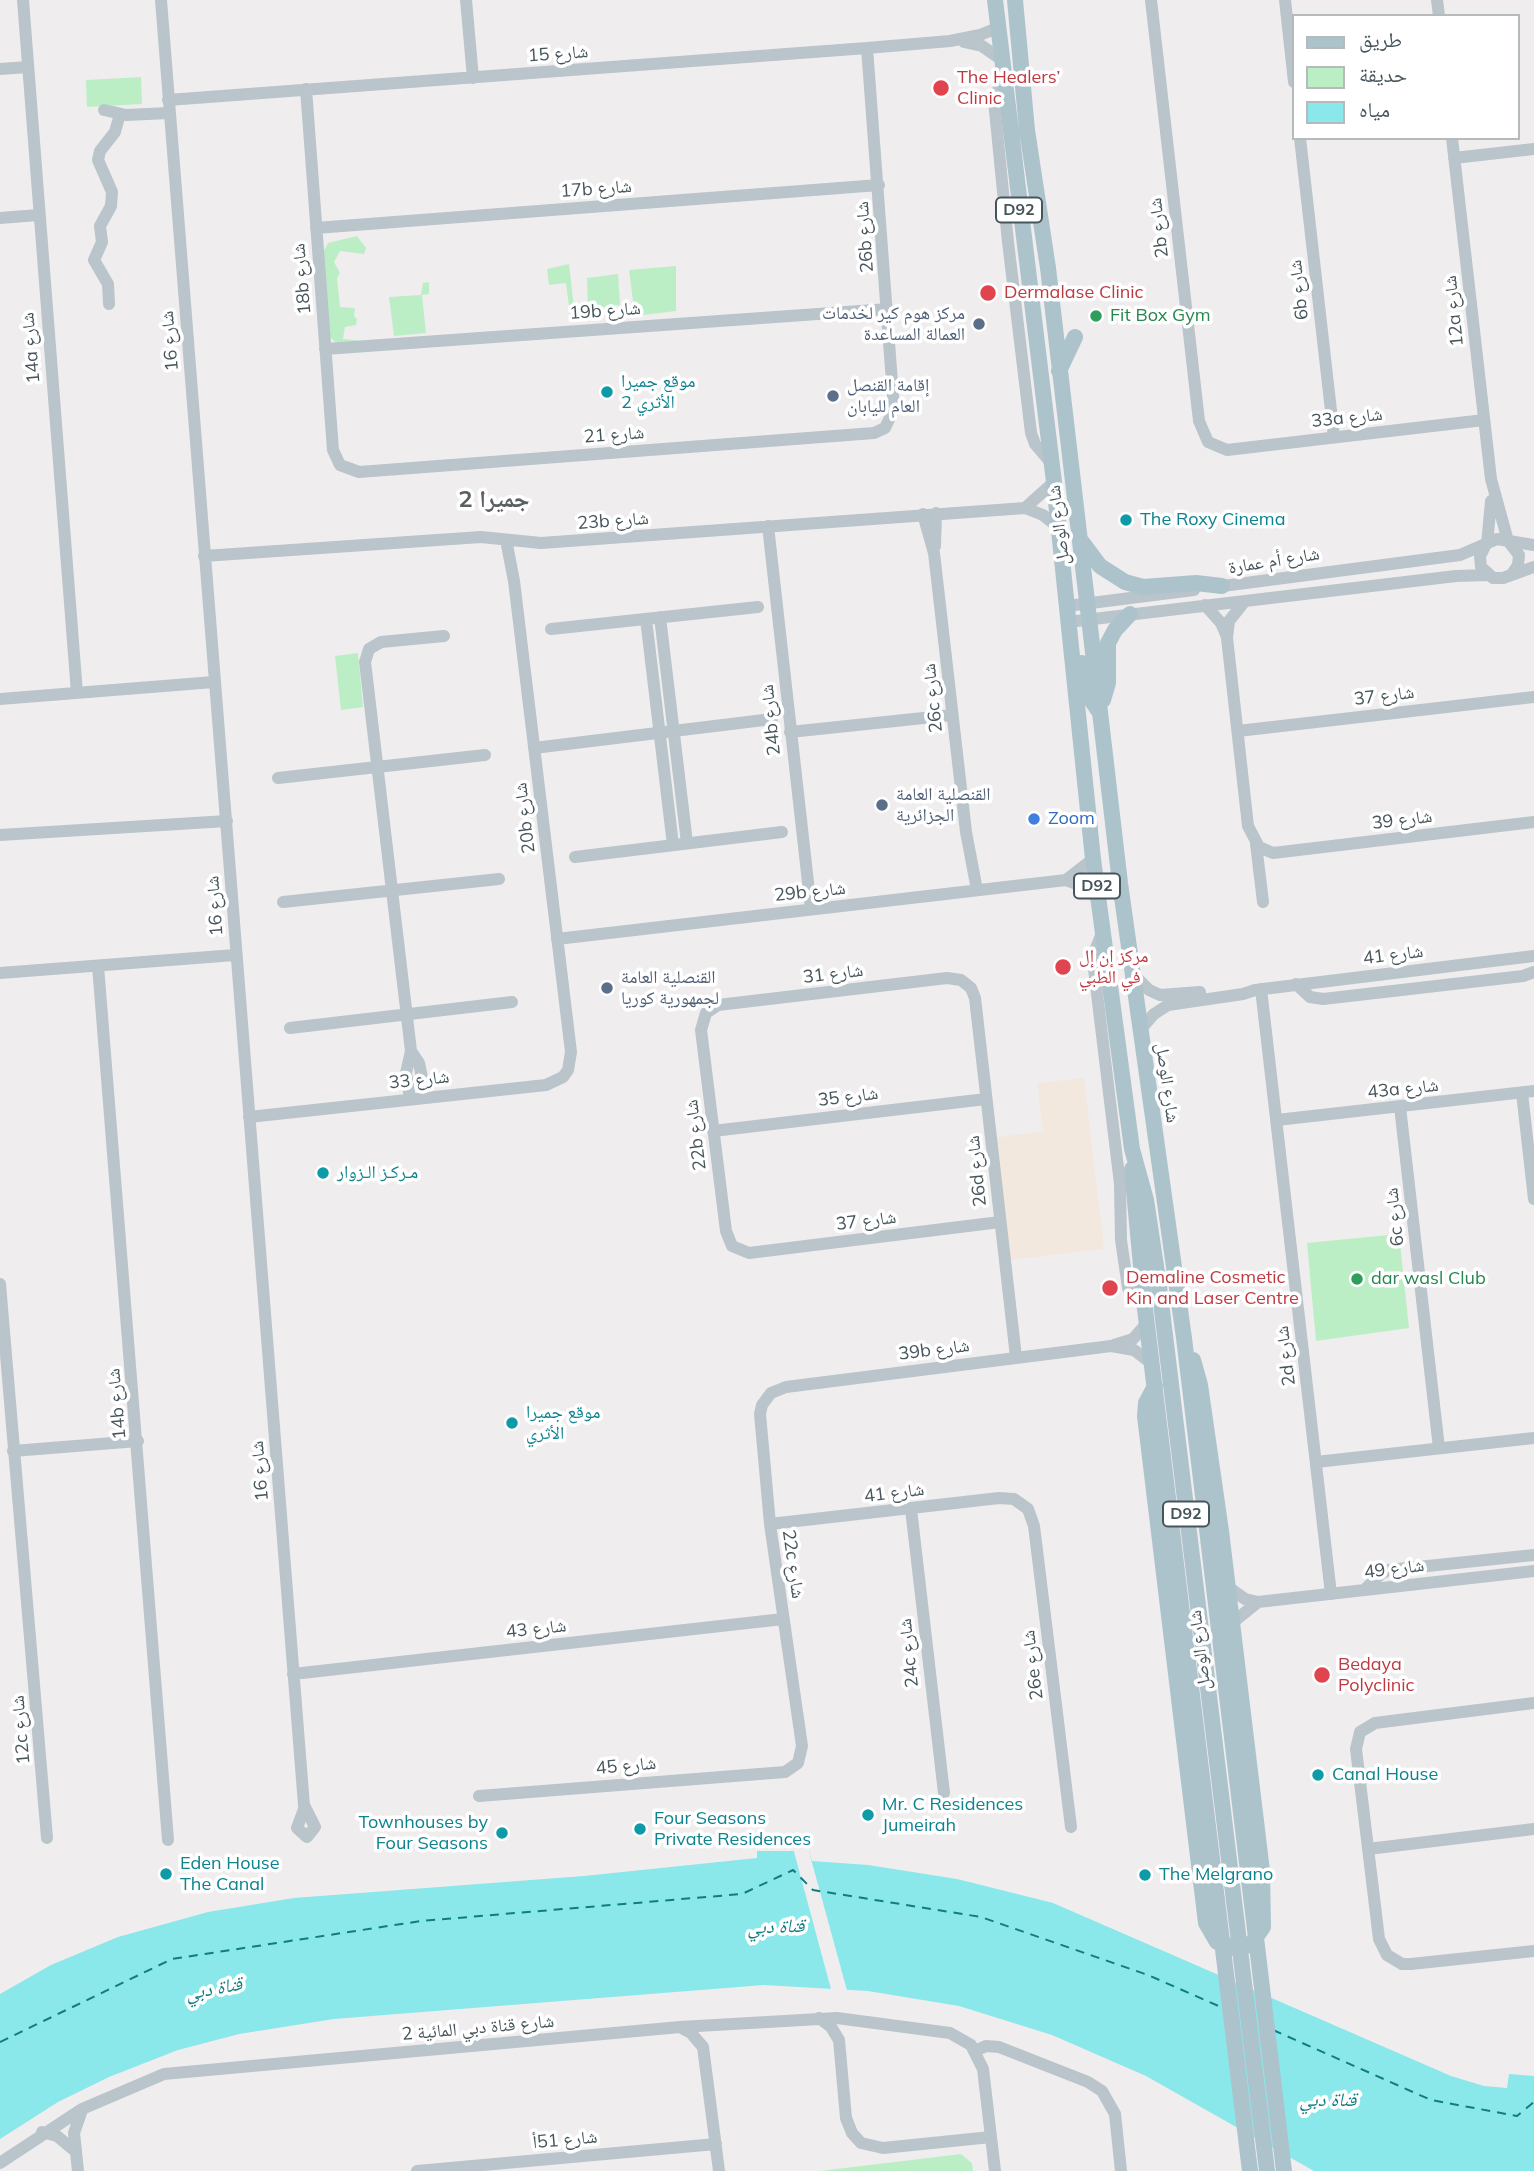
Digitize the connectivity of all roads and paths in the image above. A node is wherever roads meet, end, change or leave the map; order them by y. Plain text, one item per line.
1 (23, 0) edge
2 (161, 0) edge
3 (466, 0) edge
4 (1015, 0) edge
5 (1151, 0) edge
6 (1285, 0) edge
7 (994, 1) edge
8 (997, 28) junction
9 (950, 41) junction
10 (867, 48) junction
11 (1292, 64) edge
12 (28, 67) junction
13 (1003, 67) junction
14 (0, 69) edge
15 (473, 78) junction
16 (306, 89) junction
17 (169, 107) junction
18 (104, 110) dead end
19 (120, 114) junction
20 (1027, 130) junction
21 (1300, 140) edge
22 (1452, 140) edge
23 (1534, 149) edge
24 (1454, 158) junction
25 (879, 185) junction
26 (38, 215) junction
27 (0, 218) edge
28 (316, 228) junction
29 (109, 304) dead end
30 (888, 309) junction
31 (1075, 337) dead end
32 (325, 349) junction
33 (1058, 373) junction
34 (1484, 420) junction
35 (890, 424) joint
36 (1334, 437) junction
37 (1214, 447) joint
38 (340, 465) joint
39 (1492, 479) junction
40 (1054, 482) junction
41 (1025, 508) junction
42 (930, 513) junction
43 (768, 526) junction
44 (1058, 527) junction
45 (1078, 535) junction
46 (1509, 541) junction
47 (512, 542) junction
48 (1486, 545) junction
49 (1534, 545) edge
50 (204, 556) junction
51 (1534, 567) edge
52 (1512, 574) junction
53 (1488, 575) junction
54 (1222, 586) junction
55 (1245, 601) junction
56 (1205, 605) junction
57 (758, 607) dead end
58 (1089, 612) junction
59 (1130, 614) junction
60 (660, 617) junction
61 (646, 619) junction
62 (1068, 621) junction
63 (551, 629) dead end
64 (444, 636) dead end
65 (1227, 638) junction
66 (214, 682) junction
67 (76, 693) junction
68 (1534, 697) edge
69 (0, 699) edge
70 (1100, 712) junction
71 (952, 715) junction
72 (772, 719) dead end
73 (673, 730) junction
74 (1238, 731) junction
75 (658, 732) junction
76 (790, 732) junction
77 (534, 748) junction
78 (485, 755) dead end
79 (379, 766) junction
80 (278, 778) dead end
81 (227, 821) junction
82 (1534, 822) edge
83 (782, 832) dead end
84 (0, 835) edge
85 (687, 843) junction
86 (1256, 844) junction
87 (673, 845) junction
88 (575, 857) dead end
89 (1093, 859) junction
90 (499, 879) dead end
91 (1066, 880) junction
92 (392, 890) junction
93 (972, 891) junction
94 (1099, 900) junction
95 (283, 902) dead end
96 (1263, 902) dead end
97 (811, 909) junction
98 (1103, 929) junction
99 (557, 939) junction
100 (236, 955) junction
101 (1534, 956) edge
102 (98, 966) junction
103 (1534, 972) edge
104 (1132, 973) junction
105 (0, 974) edge
106 (967, 983) joint
107 (1296, 984) junction
108 (1258, 989) junction
109 (512, 1002) dead end
110 (706, 1013) joint
111 (407, 1015) junction
112 (290, 1028) dead end
113 (1140, 1030) junction
114 (411, 1051) junction
115 (571, 1052) joint
116 (1528, 1092) edge
117 (426, 1097) junction
118 (410, 1098) junction
119 (986, 1099) junction
120 (1400, 1107) junction
121 (249, 1116) junction
122 (1277, 1120) junction
123 (713, 1130) junction
124 (1132, 1149) junction
125 (1534, 1199) edge
126 (1000, 1222) junction
127 (737, 1249) joint
128 (0, 1284) edge
129 (1146, 1316) junction
130 (1184, 1338) junction
131 (1111, 1346) junction
132 (1016, 1357) junction
133 (1152, 1363) junction
134 (1155, 1386) junction
135 (765, 1399) joint
136 (1534, 1438) edge
137 (138, 1441) junction
138 (1439, 1448) junction
139 (13, 1451) junction
140 (1316, 1462) junction
141 (1021, 1503) joint
142 (911, 1509) junction
143 (770, 1524) junction
144 (1534, 1555) edge
145 (1534, 1571) edge
146 (1228, 1587) junction
147 (1364, 1590) junction
148 (1331, 1594) junction
149 (1258, 1602) junction
150 (783, 1619) junction
151 (1232, 1623) junction
152 (293, 1674) junction
153 (1534, 1703) edge
154 (776, 1772) joint
155 (944, 1793) dead end
156 (479, 1796) dead end
157 (304, 1809) dead end
158 (1070, 1827) dead end
159 (1534, 1829) edge
160 (47, 1838) dead end
161 (168, 1840) dead end
162 (1368, 1849) junction
163 (1223, 1884) junction
164 (1534, 1951) edge
165 (819, 2018) junction
166 (853, 2018) junction
167 (720, 2024) junction
168 (680, 2027) junction
169 (839, 2040) junction
170 (703, 2047) junction
171 (975, 2051) junction
172 (1009, 2052) junction
173 (983, 2070) junction
174 (82, 2109) junction
175 (42, 2132) junction
176 (991, 2137) junction
177 (716, 2144) junction
178 (75, 2151) junction
179 (0, 2163) edge
180 (78, 2171) edge
181 (417, 2171) edge
182 (719, 2171) edge
183 (995, 2171) edge
184 (1121, 2171) edge
185 (1250, 2171) edge
186 (1268, 2171) edge
187 (1284, 2171) edge

1 - 12 street, 14a شارع
2 - 17 street, شارع 16
3 - 15 street
4 - 20 main road, شارع الوصل / D92
5 - 37 street, 2b شارع
6 - 11 street
7 - 8 main road, شارع الوصل / D92
8 - 9 street, شارع 15
8 - 13 main road, شارع الوصل / D92
8 - 20 main road
9 - 10 street, شارع 15
9 - 13 street, شارع 15
10 - 15 street, شارع 15
10 - 25 street, 26b شارع
12 - 14 street
12 - 26 street, 14a شارع
13 - 40 main road, شارع الوصل / D92
15 - 16 street, شارع 15
16 - 17 street, شارع 15
16 - 28 street, 18b شارع
17 - 19 street, شارع 15
17 - 50 street, شارع 16
18 - 19 street, شارع 15
19 - 29 street
20 - 33 main road, شارع الوصل / D92
21 - 36 street, 6b شارع
22 - 24 street, 12a شارع
23 - 24 street
24 - 34 street, 12a شارع
25 - 28 street, 17b شارع
25 - 30 street, 26b شارع
26 - 27 street
26 - 67 street, 14a شارع
28 - 32 street, 18b شارع
30 - 32 street, 19b شارع
30 - 35 street, 26b شارع
31 - 33 main road
32 - 38 street, 18b شارع
33 - 45 main road, شارع الوصل / D92
34 - 36 street, 33a شارع
34 - 39 street, 12a شارع
35 - 38 street, شارع 21
36 - 37 street, 33a شارع
39 - 46 street, 12a شارع
39 - 48 street, 12a شارع
40 - 41 street
40 - 44 main road, شارع الوصل / D92
41 - 42 street, 23b شارع
41 - 44 street
42 - 43 street, 23b شارع
42 - 71 street, 26c شارع
43 - 47 street, 23b شارع
43 - 76 street, 24b شارع
44 - 62 main road, شارع الوصل / D92
45 - 54 main road
45 - 58 main road, شارع الوصل / D92
46 - 48 street
46 - 49 street
46 - 52 street
47 - 50 street, 23b شارع
47 - 77 street, 20b شارع
48 - 53 street
48 - 54 street, شارع أم عمارة
50 - 66 street, شارع 16
51 - 52 street
52 - 53 street
53 - 55 street, شارع أم عمارة
54 - 58 street, شارع أم عمارة
55 - 56 street, شارع أم عمارة
55 - 65 street
56 - 59 street, شارع أم عمارة
56 - 65 street
57 - 60 street
58 - 59 street, شارع أم عمارة
58 - 62 street, شارع أم عمارة
58 - 70 main road, شارع الوصل / D92
59 - 70 main road
60 - 61 street
60 - 73 street
61 - 63 street
61 - 75 street
62 - 70 main road
62 - 89 main road, شارع الوصل / D92
64 - 79 street
65 - 74 street
66 - 67 street
66 - 81 street, شارع 16
67 - 69 street
68 - 74 street, شارع 37
70 - 104 main road, شارع الوصل / D92
71 - 76 street
71 - 93 street, 26c شارع
72 - 73 street
73 - 75 street
73 - 85 street
74 - 86 street
75 - 77 street
75 - 87 street
76 - 97 street, 24b شارع
77 - 99 street, 20b شارع
78 - 79 street
79 - 80 street
79 - 92 street
81 - 84 street
81 - 100 street, شارع 16
82 - 86 street, شارع 39
83 - 85 street
85 - 87 street
86 - 96 street
87 - 88 street
89 - 91 street
89 - 94 main road, شارع الوصل / D92
90 - 92 street
91 - 93 street, 29b شارع
91 - 94 street
92 - 95 street
92 - 111 street
93 - 97 street, 29b شارع
94 - 98 main road, شارع الوصل / D92
97 - 99 street, 29b شارع
98 - 124 main road, شارع الوصل / D92
98 - 129 street, شارع الوصل
99 - 115 street, 20b شارع
100 - 102 street
100 - 121 street, شارع 16
101 - 107 street, شارع 41
102 - 105 street
102 - 137 street, 14b شارع
103 - 107 street
104 - 108 street, شارع 41
104 - 113 main road, شارع الوصل / D92
106 - 110 street, شارع 31
106 - 119 street, 26d شارع
107 - 108 street, شارع 41
108 - 113 street, شارع 41
108 - 122 street, 2d شارع
109 - 111 street
110 - 123 street, 22b شارع
111 - 112 street
111 - 114 street
113 - 130 main road, شارع الوصل / D92
114 - 117 street
114 - 118 street
115 - 117 street, شارع 33
116 - 120 street, 43a شارع
116 - 125 street
117 - 118 street, شارع 33
118 - 121 street, شارع 33
119 - 123 street, شارع 35
119 - 126 street, 26d شارع
120 - 122 street, 43a شارع
120 - 138 street, 6c شارع
121 - 152 street, شارع 16
122 - 140 street, 2d شارع
123 - 127 street, 22b شارع
124 - 129 main road, شارع الوصل / D92
124 - 163 main road, شارع الوصل / D92
126 - 127 street, شارع 37
126 - 132 street, 26d شارع
128 - 139 street, 12c شارع
129 - 131 street, 39b شارع
129 - 133 main road, شارع الوصل / D92
130 - 146 main road
130 - 187 main road, شارع الوصل / D92
131 - 132 street, 39b شارع
131 - 133 street, 39b شارع
132 - 135 street, 39b شارع
133 - 134 main road, شارع الوصل / D92
134 - 151 main road
134 - 163 main road, شارع الوصل / D92
135 - 143 street, 22c شارع
136 - 138 street
137 - 139 street
137 - 161 street, 14b شارع
138 - 140 street
139 - 160 street, 12c شارع
140 - 148 street, 2d شارع
141 - 142 street, شارع 41
141 - 158 street, 26e شارع
142 - 143 street, شارع 41
142 - 155 street, 24c شارع
143 - 150 street, 22c شارع
144 - 147 street
145 - 147 street, شارع 49
146 - 149 street
146 - 151 main road
147 - 148 street, شارع 49
148 - 149 street, شارع 49
149 - 151 street
150 - 152 street, شارع 43
150 - 154 street, 22c شارع
152 - 157 street, شارع 16
153 - 162 street
154 - 156 street, شارع 45
159 - 162 street
162 - 164 street
163 - 185 main road, شارع الوصل / D92
163 - 186 main road, شارع الوصل / D92
165 - 166 street, شارع قناة دبي المائية 2
165 - 167 street, شارع قناة دبي المائية 2
165 - 169 street
166 - 169 street
166 - 171 street, شارع قناة دبي المائية 2
167 - 168 street, شارع قناة دبي المائية 2
167 - 170 street
168 - 170 street
168 - 174 street, شارع قناة دبي المائية 2
169 - 176 street
170 - 177 street
171 - 172 street
171 - 173 street
172 - 173 street
172 - 184 street
173 - 176 street
174 - 175 street, شارع قناة دبي المائية 2
174 - 178 street
175 - 178 street
175 - 179 street, شارع قناة دبي المائية 2
176 - 183 street
177 - 181 street, شارع 51أ
177 - 182 street
178 - 180 street

